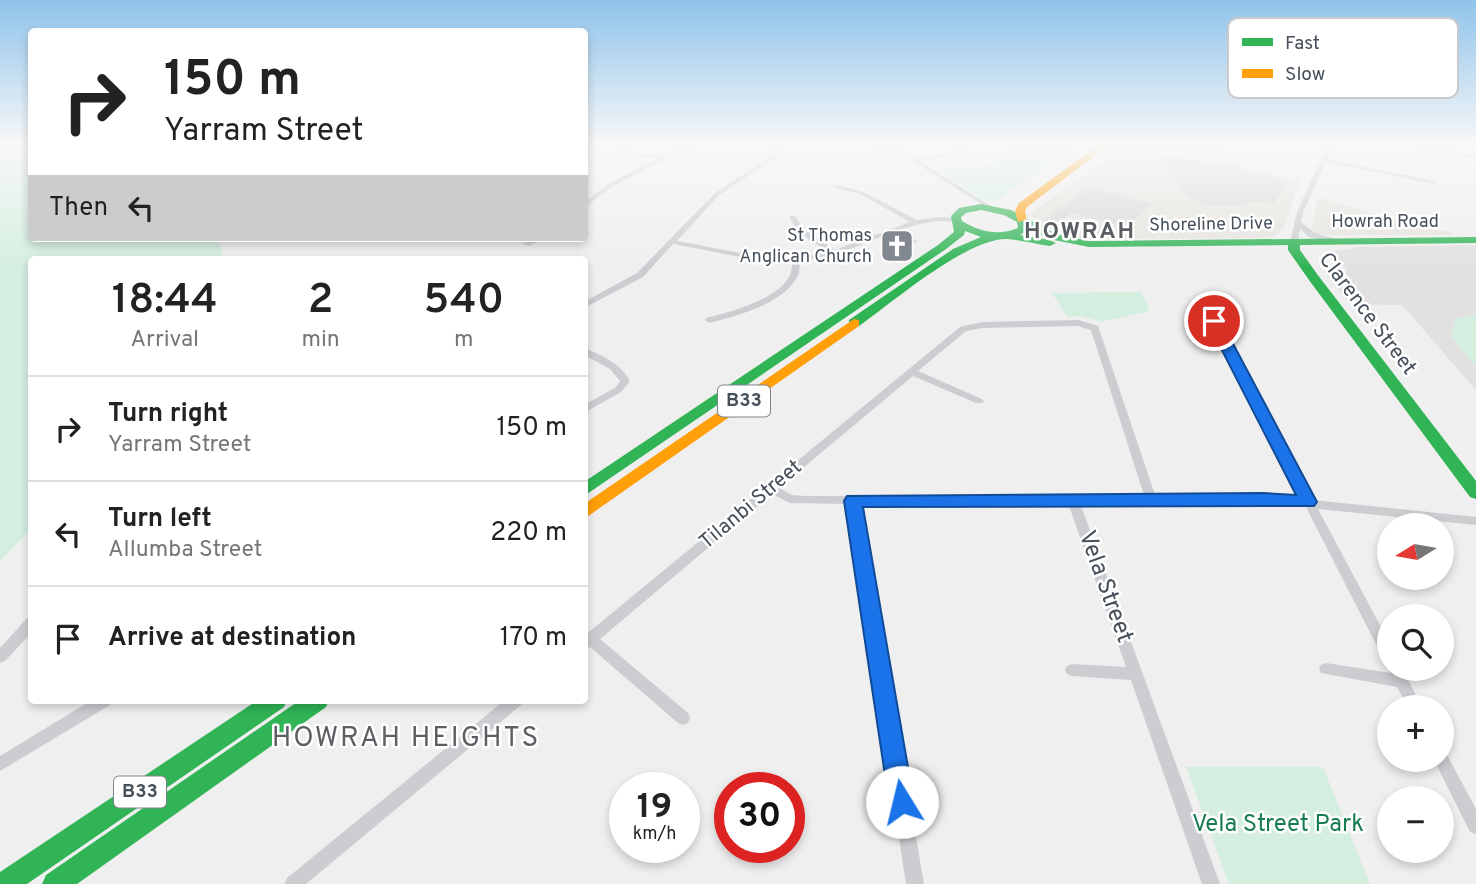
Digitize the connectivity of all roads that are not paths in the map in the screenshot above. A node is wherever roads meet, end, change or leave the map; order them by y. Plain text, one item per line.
1 (611, 185) edge
2 (730, 185) edge
3 (952, 185) edge
4 (1030, 185) edge
5 (1050, 185) edge
6 (1312, 185) edge
7 (837, 187) dead end
8 (959, 190) junction
9 (588, 202) edge
10 (992, 208) junction
11 (793, 217) dead end
12 (960, 218) junction
13 (1023, 220) junction
14 (915, 222) junction
15 (1298, 223) junction
16 (1006, 236) junction
17 (1476, 240) edge
18 (1338, 241) junction
19 (531, 242) edge
20 (672, 242) junction
21 (1294, 242) junction
22 (1366, 242) junction
23 (1258, 243) junction
24 (526, 244) dead end
25 (1128, 245) junction
26 (834, 253) junction
27 (796, 259) junction
28 (1313, 277) junction
29 (588, 304) edge
30 (709, 320) dead end
31 (1214, 321) dead end
32 (588, 353) edge
33 (912, 372) junction
34 (979, 401) dead end
35 (588, 408) edge
36 (588, 487) edge
37 (772, 489) junction
38 (1476, 493) edge
39 (1151, 499) junction
40 (1073, 500) junction
41 (853, 501) junction
42 (1308, 502) junction
43 (588, 510) edge
44 (1476, 521) edge
45 (28, 626) edge
46 (1377, 633) edge
47 (588, 640) edge
48 (588, 642) edge
49 (0, 657) edge
50 (1326, 669) dead end
51 (1072, 670) dead end
52 (1377, 673) edge
53 (1136, 674) junction
54 (98, 704) edge
55 (269, 704) edge
56 (312, 704) edge
57 (511, 704) edge
58 (683, 718) dead end
59 (0, 764) edge
60 (1448, 772) edge
61 (1476, 826) edge
62 (5, 884) edge
63 (55, 884) edge
64 (293, 884) edge
65 (915, 884) edge
66 (1211, 884) edge

1 - 9 street
2 - 20 street
3 - 8 street
4 - 10 main road
5 - 13 main road, B33
6 - 15 street, Clarence Street
7 - 14 street
8 - 10 street
8 - 12 street
10 - 12 main road
10 - 13 main road, Shoreline Drive
11 - 26 street
12 - 14 street
12 - 16 main road, Shoreline Drive
12 - 36 main road, B33
13 - 16 main road, B33
13 - 25 main road, Shoreline Drive
14 - 26 street
15 - 18 street
15 - 21 street, Clarence Street
16 - 25 main road, Shoreline Drive
16 - 43 main road, B33
17 - 22 main road, Howrah Road
18 - 21 main road, Howrah Road
18 - 22 main road, Howrah Road
19 - 24 street
20 - 27 street
20 - 29 street
21 - 23 main road, Shoreline Drive
21 - 28 main road, Clarence Street
22 - 28 main road
23 - 25 main road, Shoreline Drive
23 - 28 main road
26 - 27 street
27 - 30 street
28 - 38 main road, Clarence Street
31 - 42 street
32 - 35 street
33 - 34 street
33 - 37 street, Tilanbi Street
33 - 39 street, Tilanbi Street
37 - 41 street
37 - 47 street, Tilanbi Street
39 - 40 street
39 - 42 street
40 - 41 street
40 - 53 street, Vela Street
41 - 65 street
42 - 44 street
42 - 46 street
45 - 49 street
48 - 58 street, Tilanbi Street
50 - 52 street
51 - 53 street, Vela Street
53 - 66 street, Vela Street
54 - 59 street
55 - 62 main road, B33
56 - 63 main road, B33
57 - 64 street
60 - 61 street

